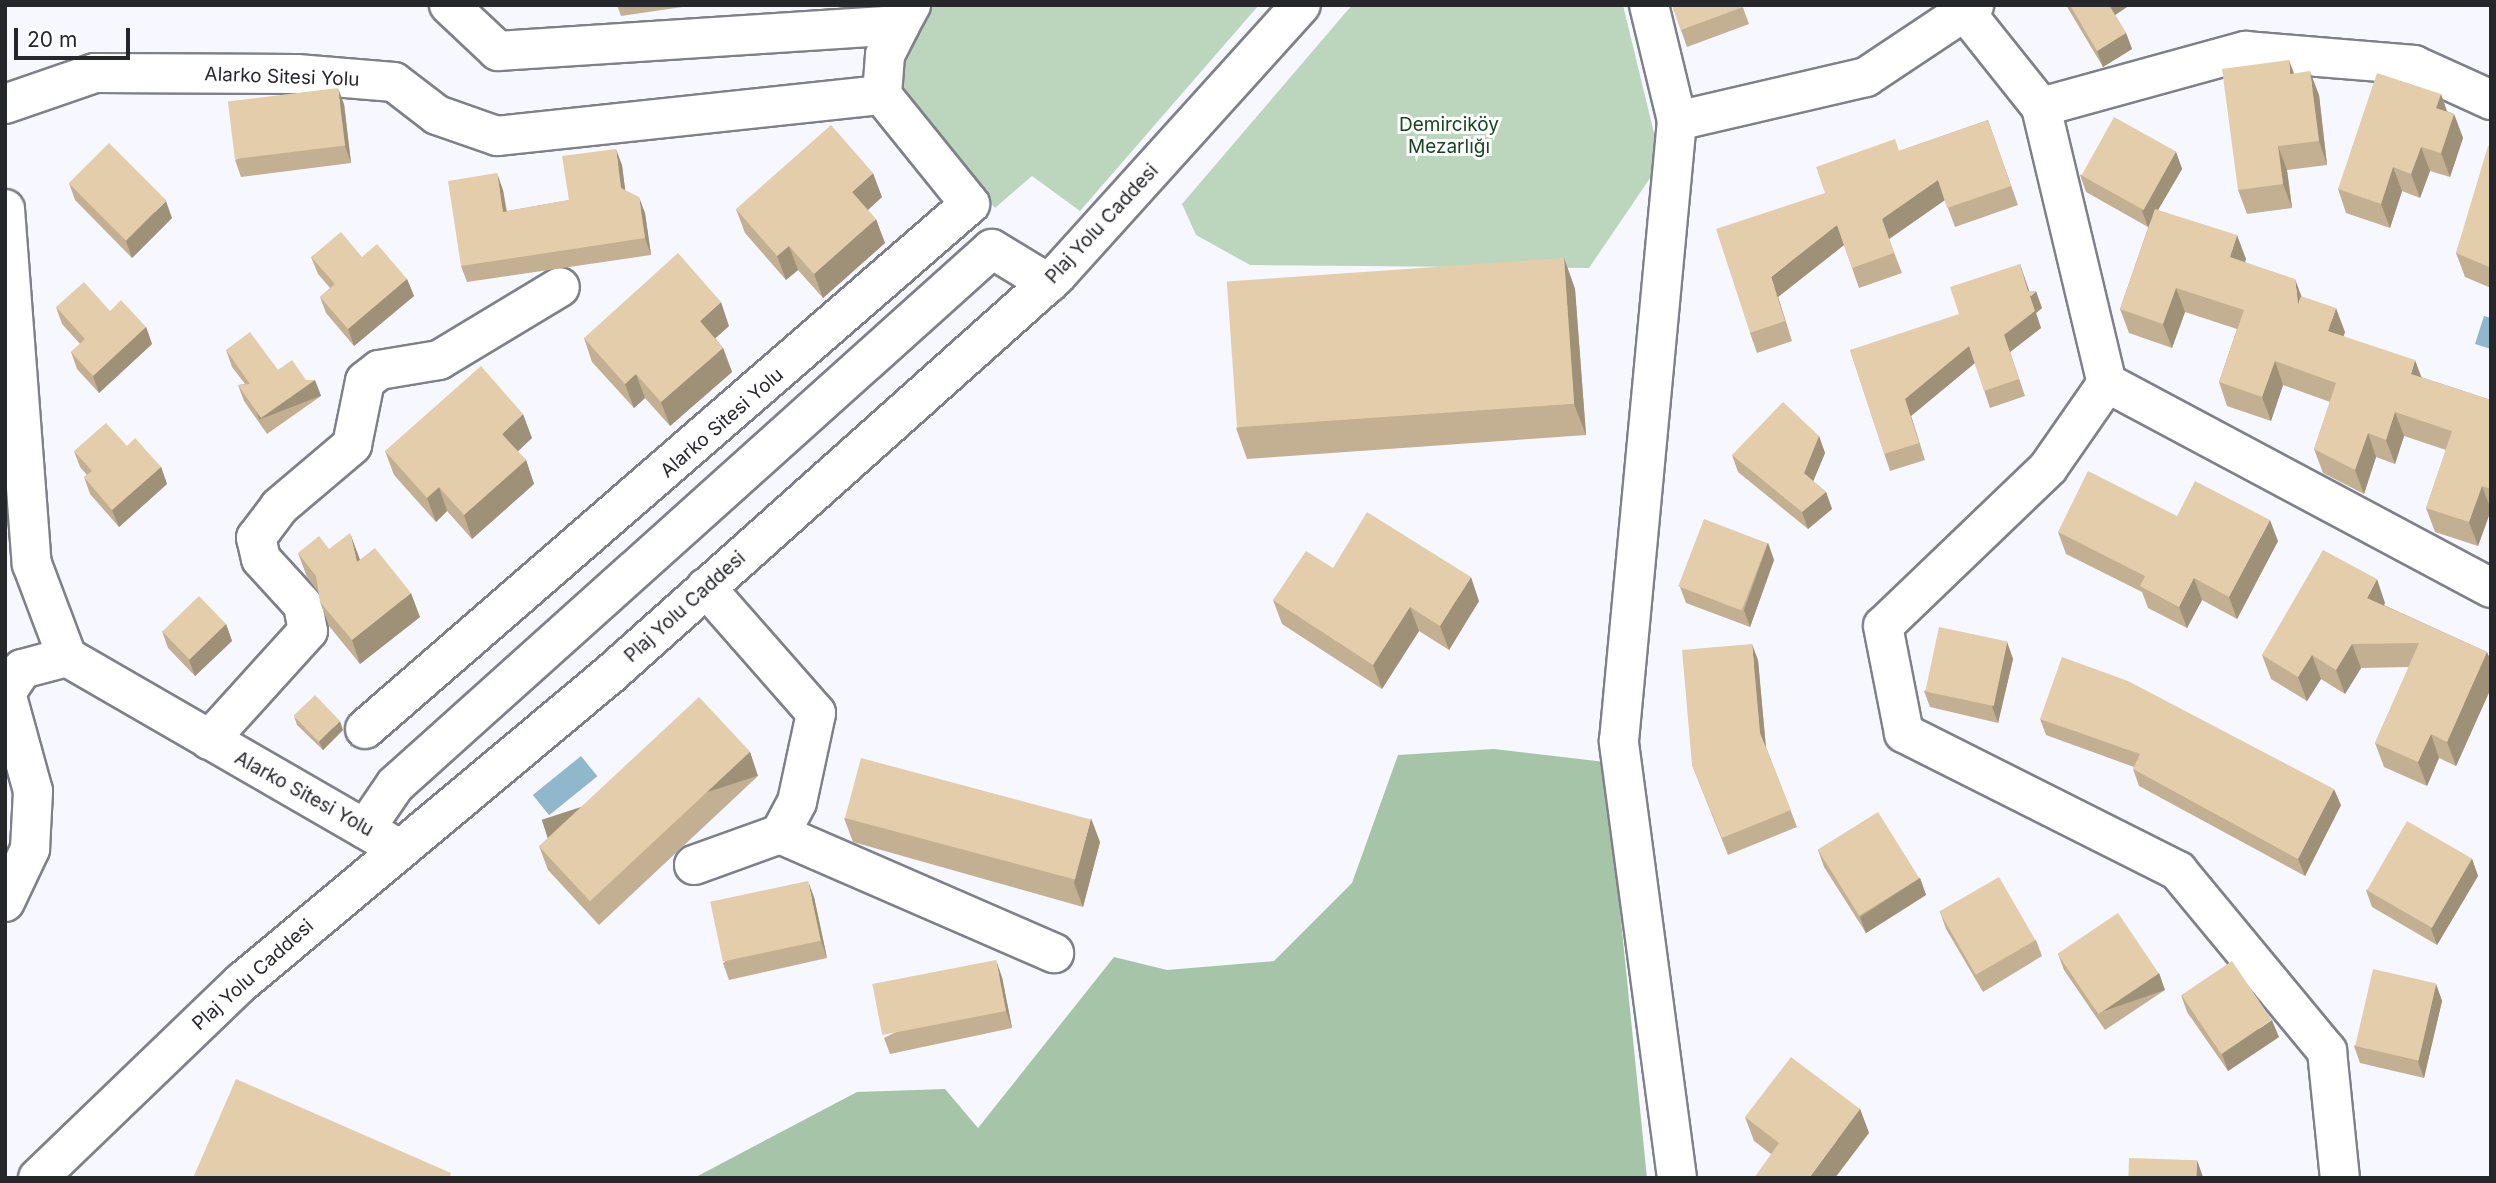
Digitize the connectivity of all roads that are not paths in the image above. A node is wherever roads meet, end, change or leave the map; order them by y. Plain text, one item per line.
1 (449, 5) edge
2 (1301, 5) edge
3 (1649, 5) edge
4 (1970, 9) edge
5 (906, 15) edge
6 (882, 94) junction
7 (2491, 100) edge
8 (5, 104) edge
9 (2041, 107) junction
10 (1677, 121) junction
11 (5, 209) edge
12 (1048, 283) junction
13 (560, 287) dead end
14 (10, 305) edge
15 (2107, 383) junction
16 (16, 479) edge
17 (706, 588) junction
18 (2491, 588) edge
19 (67, 657) junction
20 (365, 729) dead end
21 (209, 740) junction
22 (365, 829) junction
23 (780, 834) junction
24 (398, 848) junction
25 (694, 865) dead end
26 (5, 902) edge
27 (1054, 953) dead end
28 (38, 1178) edge
29 (1677, 1178) edge
30 (2340, 1178) edge

1 - 5 street
2 - 12 street, Plaj Yolu Caddesi
3 - 10 street
4 - 9 street
4 - 10 street
5 - 6 street
6 - 8 street, Alarko Sitesi Yolu
6 - 20 street, Alarko Sitesi Yolu
7 - 9 street
9 - 15 street
10 - 29 street
11 - 14 street
12 - 17 street, Plaj Yolu Caddesi
12 - 22 street
13 - 21 street, Alarko Sitesi Yolu
14 - 16 street
15 - 18 street
15 - 30 street
16 - 19 street
17 - 23 street
17 - 24 street, Plaj Yolu Caddesi
19 - 21 street, Alarko Sitesi Yolu
19 - 26 street
21 - 22 street, Alarko Sitesi Yolu
22 - 24 street, Alarko Sitesi Yolu
23 - 25 street
23 - 27 street
24 - 28 street, Plaj Yolu Caddesi

